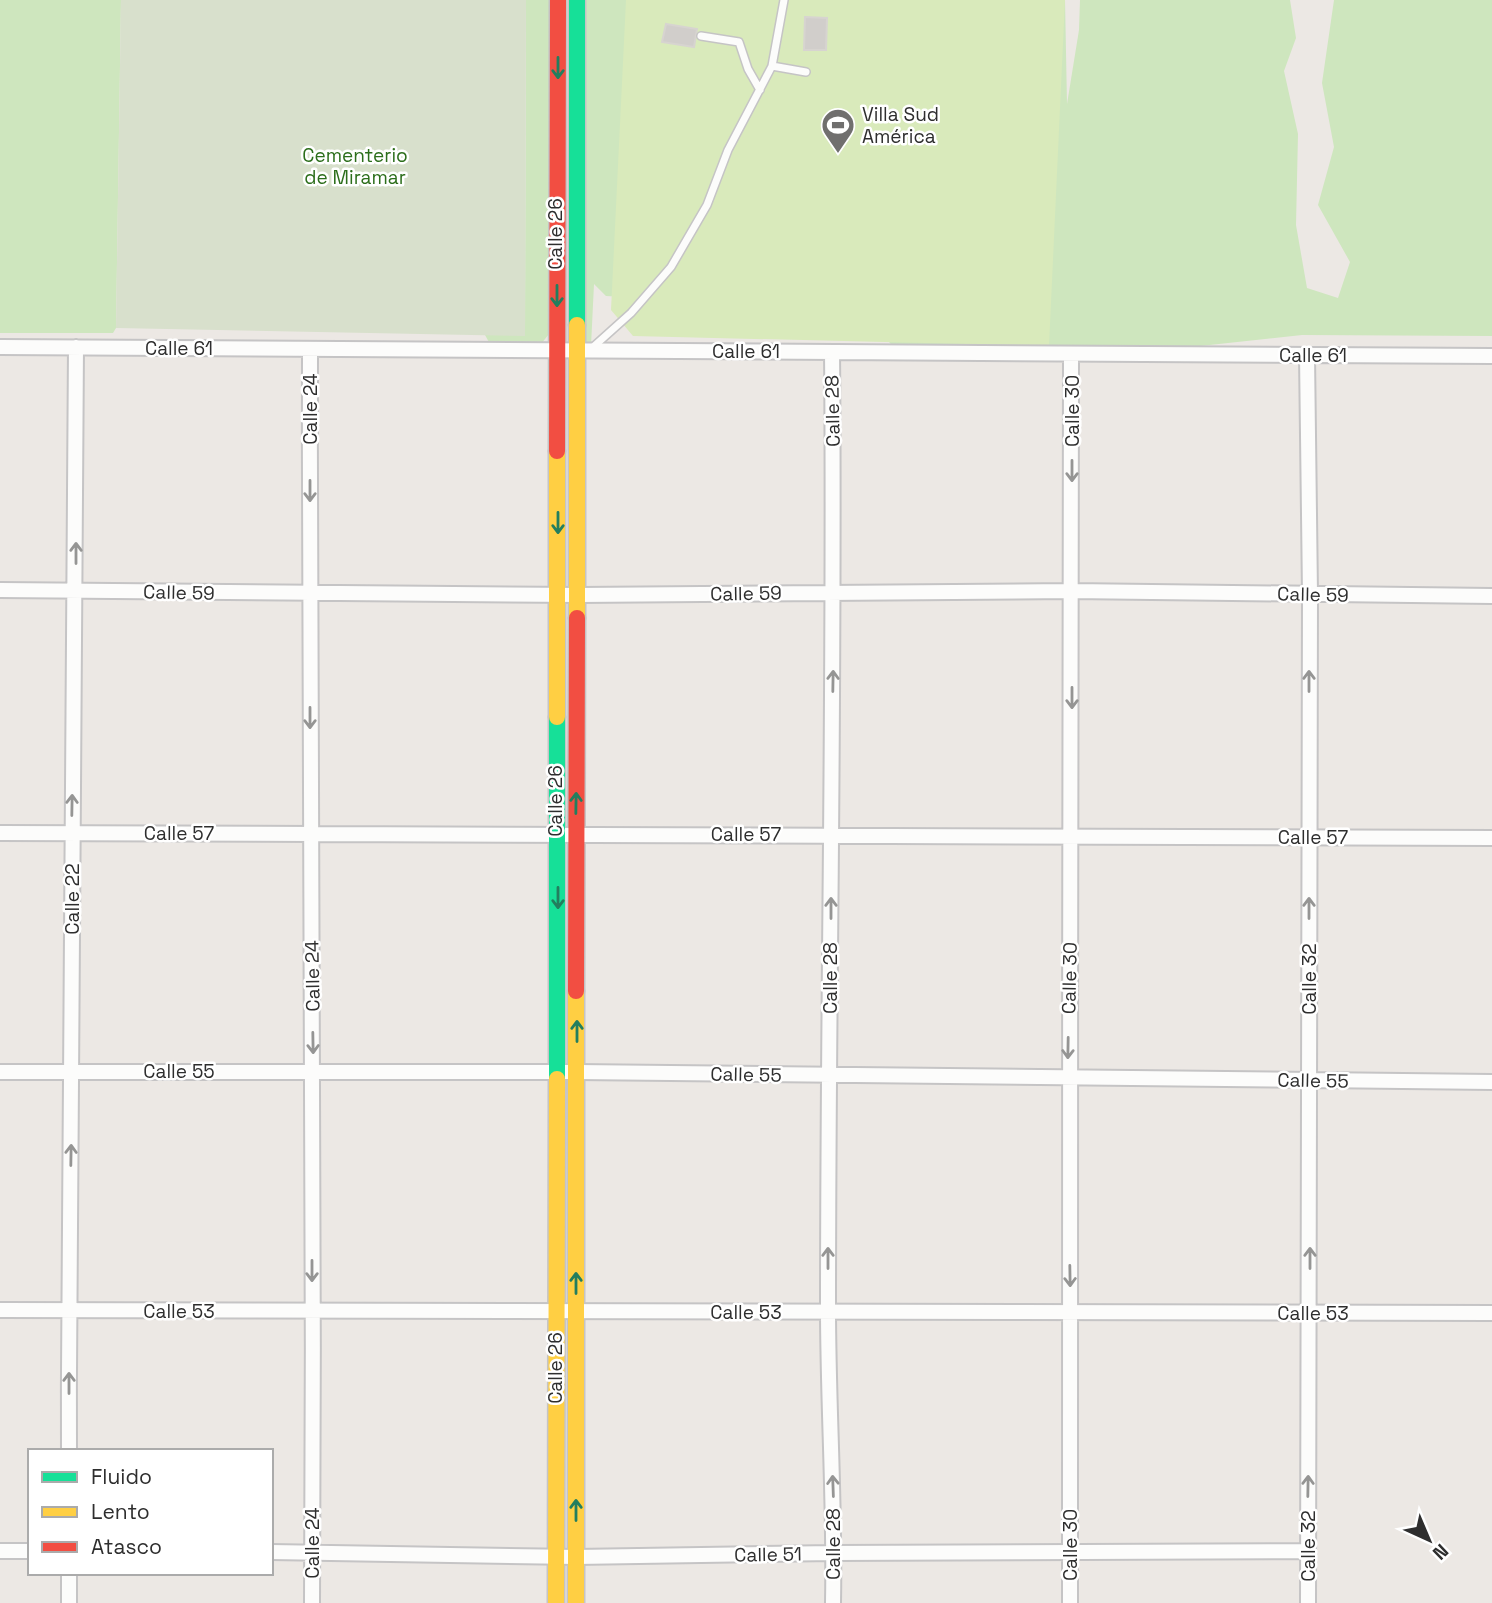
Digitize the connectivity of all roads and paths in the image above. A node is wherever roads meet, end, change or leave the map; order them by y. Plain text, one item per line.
1 (558, 0) edge
2 (577, 0) edge
3 (784, 0) edge
4 (701, 36) dead end
5 (772, 66) junction
6 (806, 72) dead end
7 (760, 90) junction
8 (0, 347) edge
9 (76, 347) junction
10 (310, 349) junction
11 (557, 350) junction
12 (583, 351) junction
13 (832, 352) junction
14 (1072, 354) junction
15 (1307, 355) junction
16 (1492, 356) edge
17 (0, 590) edge
18 (76, 590) junction
19 (1072, 591) junction
20 (834, 592) junction
21 (309, 593) junction
22 (558, 594) junction
23 (1310, 594) junction
24 (579, 595) junction
25 (1492, 596) edge
26 (0, 833) edge
27 (72, 833) junction
28 (310, 834) junction
29 (558, 834) junction
30 (576, 834) junction
31 (831, 835) junction
32 (1071, 836) junction
33 (1309, 837) junction
34 (1492, 838) edge
35 (0, 1072) edge
36 (72, 1072) junction
37 (313, 1072) junction
38 (558, 1072) junction
39 (578, 1072) junction
40 (830, 1074) junction
41 (1068, 1077) junction
42 (1309, 1080) junction
43 (1492, 1082) edge
44 (0, 1310) edge
45 (69, 1311) junction
46 (312, 1311) junction
47 (555, 1311) junction
48 (576, 1311) junction
49 (828, 1312) junction
50 (1071, 1312) junction
51 (1310, 1313) junction
52 (1492, 1314) edge
53 (69, 1449) edge
54 (0, 1551) edge
55 (28, 1551) edge
56 (1307, 1551) junction
57 (273, 1552) edge
58 (313, 1552) junction
59 (834, 1553) junction
60 (1070, 1553) junction
61 (556, 1557) junction
62 (576, 1557) junction
63 (69, 1575) edge
64 (69, 1603) edge
65 (312, 1603) edge
66 (556, 1603) edge
67 (576, 1603) edge
68 (833, 1603) edge
69 (1070, 1603) edge
70 (1308, 1603) edge

1 -> 11 main road, Calle 26
2 - 12 main road, Calle 26
3 - 5 lane
4 - 7 lane
5 - 6 lane
5 - 7 lane
7 - 12 lane
8 - 9 street, Calle 61
9 - 10 street, Calle 61
18 -> 9 street, Calle 22
10 - 11 street, Calle 61
10 -> 21 street, Calle 24
11 - 12 street, Calle 61
11 -> 22 main road, Calle 26
12 - 13 street, Calle 61
12 - 24 main road, Calle 26
13 - 14 street, Calle 61
13 - 20 street, Calle 28
14 - 15 street, Calle 61
14 -> 19 street, Calle 30
15 - 16 street, Calle 61
15 - 23 street, Calle 32
17 - 18 street, Calle 59
18 - 21 street, Calle 59
27 -> 18 street, Calle 22
19 - 20 street, Calle 59
19 - 23 street, Calle 59
19 -> 32 street, Calle 30
20 - 24 street, Calle 59
31 -> 20 street, Calle 28
21 - 22 street, Calle 59
21 -> 28 street, Calle 24
22 - 24 street, Calle 59
22 - 29 main road, Calle 26
23 - 25 street, Calle 59
33 -> 23 street, Calle 32
30 -> 24 main road, Calle 26
26 - 27 street, Calle 57
27 - 28 street, Calle 57
27 - 36 street, Calle 22
28 - 29 street, Calle 57
28 -> 37 street, Calle 24
29 - 30 street, Calle 57
29 -> 38 main road, Calle 26
30 - 31 street, Calle 57
39 -> 30 main road, Calle 26
31 - 32 street, Calle 57
40 -> 31 street, Calle 28
32 - 33 street, Calle 57
32 -> 41 street, Calle 30
33 - 34 street, Calle 57
42 -> 33 street, Calle 32
35 - 36 street, Calle 55
36 - 37 street, Calle 55
45 -> 36 street, Calle 22
37 - 38 street, Calle 55
37 -> 46 street, Calle 24
38 - 39 street, Calle 55
38 - 47 main road, Calle 26
39 - 40 street, Calle 55
48 -> 39 main road, Calle 26
40 - 41 street, Calle 55
49 -> 40 street, Calle 28
41 - 42 street, Calle 55
41 -> 50 street, Calle 30
42 - 43 street, Calle 55
51 -> 42 street, Calle 32
44 - 45 street, Calle 53
45 - 46 street, Calle 53
53 -> 45 street, Calle 22
46 - 47 street, Calle 53
46 - 58 street, Calle 24
47 - 48 street, Calle 53
47 - 61 main road, Calle 26
48 - 49 street, Calle 53
62 -> 48 main road, Calle 26
49 - 50 street, Calle 53
59 -> 49 street, Calle 28
50 - 51 street, Calle 53
50 - 60 street, Calle 30
51 - 52 street, Calle 53
56 -> 51 street, Calle 32
54 - 55 street
56 - 60 street, Calle 51
56 - 70 street, Calle 32
57 - 58 street, Calle 51
58 - 61 street, Calle 51
58 - 65 street, Calle 24
59 - 60 street, Calle 51
59 - 62 street, Calle 51
59 - 68 street, Calle 28
60 - 69 street, Calle 30
61 - 62 street, Calle 51
61 - 66 main road, Calle 26
62 - 67 main road, Calle 26
63 - 64 street

